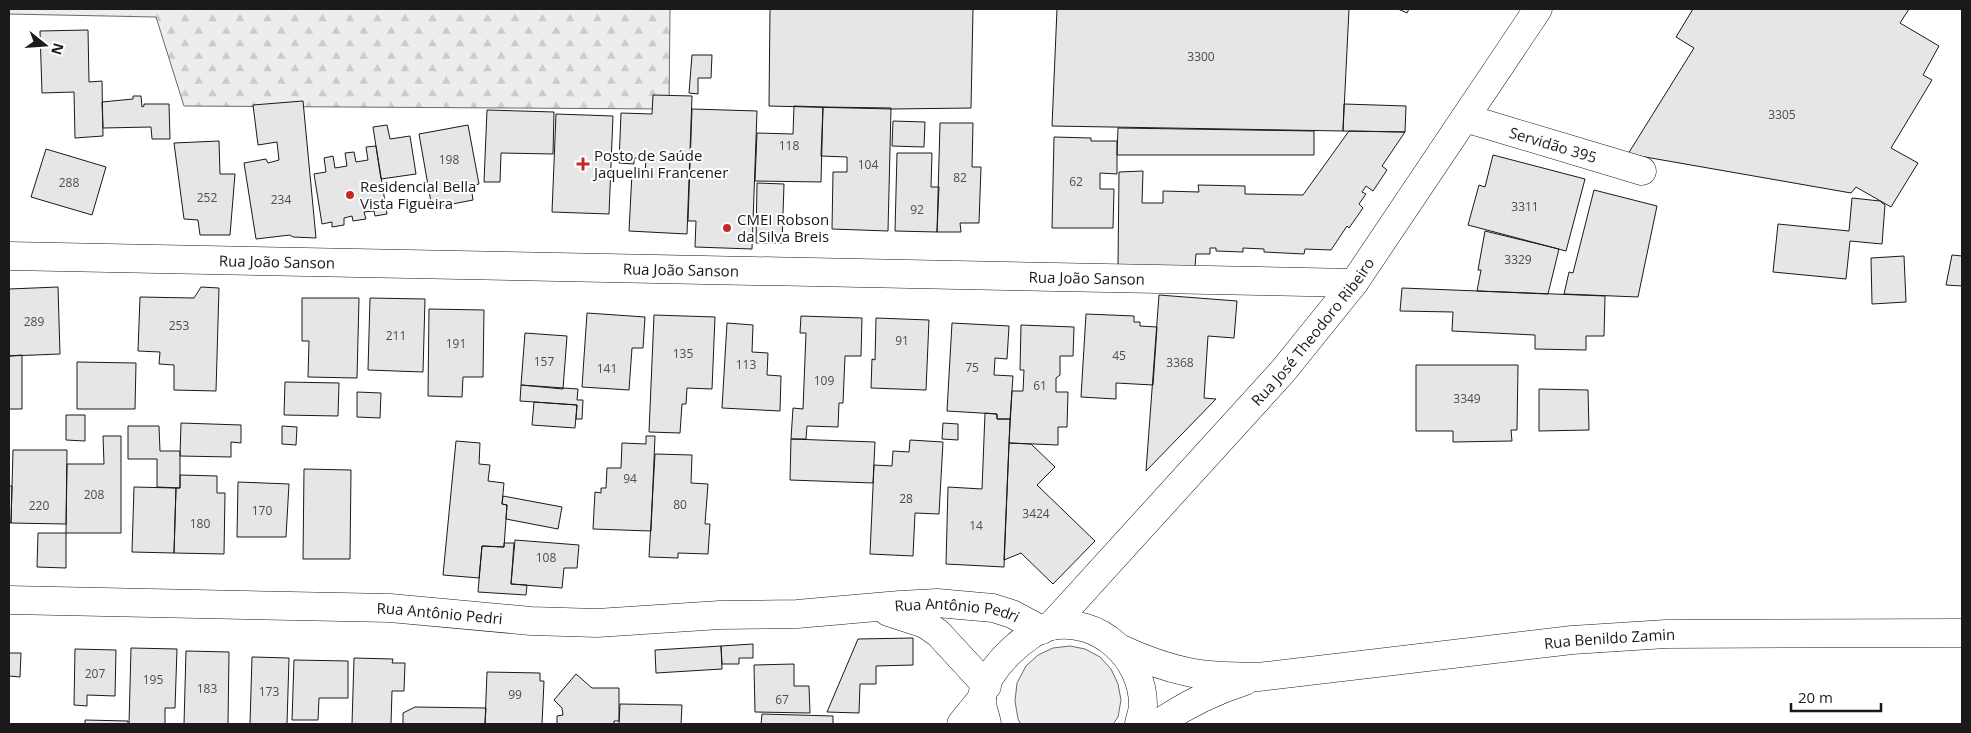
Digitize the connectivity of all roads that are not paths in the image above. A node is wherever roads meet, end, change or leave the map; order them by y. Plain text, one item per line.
1 (1538, 9) edge
2 (1465, 118) junction
3 (1642, 171) dead end
4 (12, 253) edge
5 (1354, 283) junction
6 (9, 600) edge
7 (870, 608) junction
8 (1046, 628) junction
9 (1962, 634) edge
10 (1121, 649) junction
11 (1258, 677) junction
12 (984, 692) junction
13 (961, 724) edge
14 (988, 724) edge
15 (1139, 724) edge
16 (1158, 724) edge

1 - 2 street, Rua José Theodoro Ribeiro
2 - 3 street, Servidão 395
2 - 5 street, Rua José Theodoro Ribeiro
4 - 5 street, Rua João Sanson
5 - 8 street, Rua José Theodoro Ribeiro
6 - 7 street, Rua Antônio Pedri
7 - 8 street, Rua Antônio Pedri
7 - 12 street, Rua Antônio Pedri
8 - 10 street
8 - 12 street
9 - 11 street, Rua Benildo Zamin
10 - 11 street, Rua Benildo Zamin
10 - 15 street
11 - 16 street, Rua Benildo Zamin
12 - 13 street
12 - 14 street

